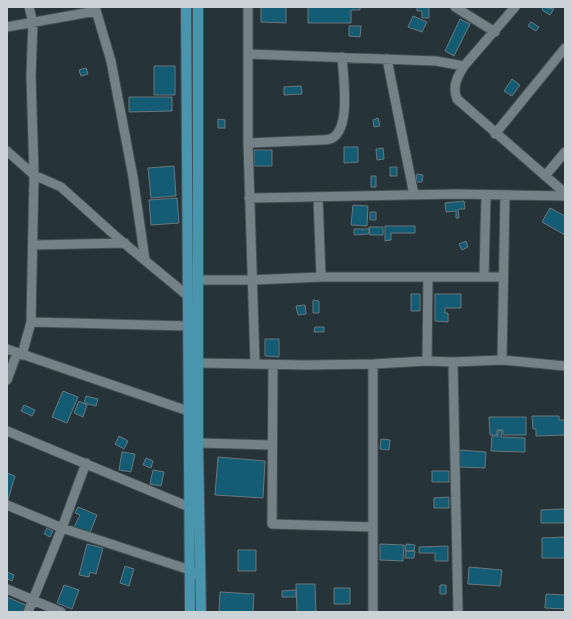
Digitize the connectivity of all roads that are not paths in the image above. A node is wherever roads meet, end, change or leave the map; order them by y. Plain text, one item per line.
1 (29, 7) edge
2 (186, 7) edge
3 (198, 7) edge
4 (248, 7) edge
5 (455, 7) edge
6 (516, 7) edge
7 (96, 9) edge
8 (33, 23) junction
9 (7, 27) edge
10 (495, 32) junction
11 (565, 48) edge
12 (248, 54) junction
13 (342, 57) junction
14 (387, 59) junction
15 (464, 66) junction
16 (495, 134) junction
17 (248, 143) junction
18 (7, 151) edge
19 (565, 152) edge
20 (34, 175) junction
21 (545, 176) junction
22 (565, 193) edge
23 (414, 195) junction
24 (486, 195) junction
25 (505, 196) junction
26 (565, 196) edge
27 (318, 197) junction
28 (249, 198) junction
29 (125, 243) junction
30 (33, 245) junction
31 (145, 260) junction
32 (321, 277) junction
33 (428, 277) junction
34 (484, 277) junction
35 (504, 277) junction
36 (198, 280) junction
37 (251, 280) junction
38 (188, 296) junction
39 (31, 322) junction
40 (188, 326) junction
41 (7, 349) edge
42 (20, 354) junction
43 (502, 360) junction
44 (427, 361) junction
45 (453, 362) junction
46 (198, 363) junction
47 (255, 363) junction
48 (373, 364) junction
49 (273, 365) junction
50 (565, 366) edge
51 (7, 380) edge
52 (187, 411) junction
53 (198, 414) junction
54 (7, 431) edge
55 (198, 443) junction
56 (272, 445) junction
57 (86, 463) junction
58 (7, 505) edge
59 (189, 507) junction
60 (198, 515) junction
61 (373, 527) junction
62 (62, 528) junction
63 (194, 573) junction
64 (7, 589) edge
65 (33, 600) junction
66 (28, 612) edge
67 (61, 612) edge
68 (190, 612) edge
69 (200, 612) edge
70 (374, 612) edge
71 (458, 612) edge

1 - 8 street
2 - 38 main road
3 - 36 main road
4 - 12 street
5 - 10 street
6 - 10 street
7 - 8 street
7 - 31 street
8 - 9 street
8 - 20 street
10 - 15 street
11 - 16 street
12 - 13 street
12 - 17 street
13 - 14 street
13 - 17 street
14 - 15 street
14 - 23 street
15 - 16 street
16 - 21 street
17 - 28 street
18 - 20 street
19 - 21 street
20 - 29 street
20 - 30 street
21 - 22 street
23 - 24 street
23 - 27 street
24 - 25 street
24 - 34 street
25 - 26 street
25 - 35 street
27 - 28 street
27 - 32 street
28 - 37 street
29 - 30 street
29 - 31 street
30 - 39 street
31 - 38 street
32 - 33 street
32 - 37 street
33 - 34 street
33 - 44 street
34 - 35 street
35 - 43 street
36 - 37 street
36 - 46 main road
37 - 47 street
38 - 40 main road
39 - 40 street
39 - 42 street
40 - 52 main road
41 - 42 street
42 - 51 street
42 - 52 street
43 - 45 street
43 - 50 street
44 - 45 street
44 - 48 street
45 - 71 street
46 - 47 street
46 - 53 main road
47 - 49 street
48 - 49 street
48 - 61 street
49 - 56 street
52 - 53 street
52 - 59 main road
53 - 55 main road
54 - 57 street
55 - 56 street
55 - 60 main road
56 - 61 street
57 - 59 street
57 - 62 street
58 - 62 street
59 - 60 street
59 - 63 main road
60 - 63 main road
61 - 70 street
62 - 63 street
62 - 65 street
63 - 68 main road
63 - 69 main road
64 - 65 street
65 - 66 street
65 - 67 street

